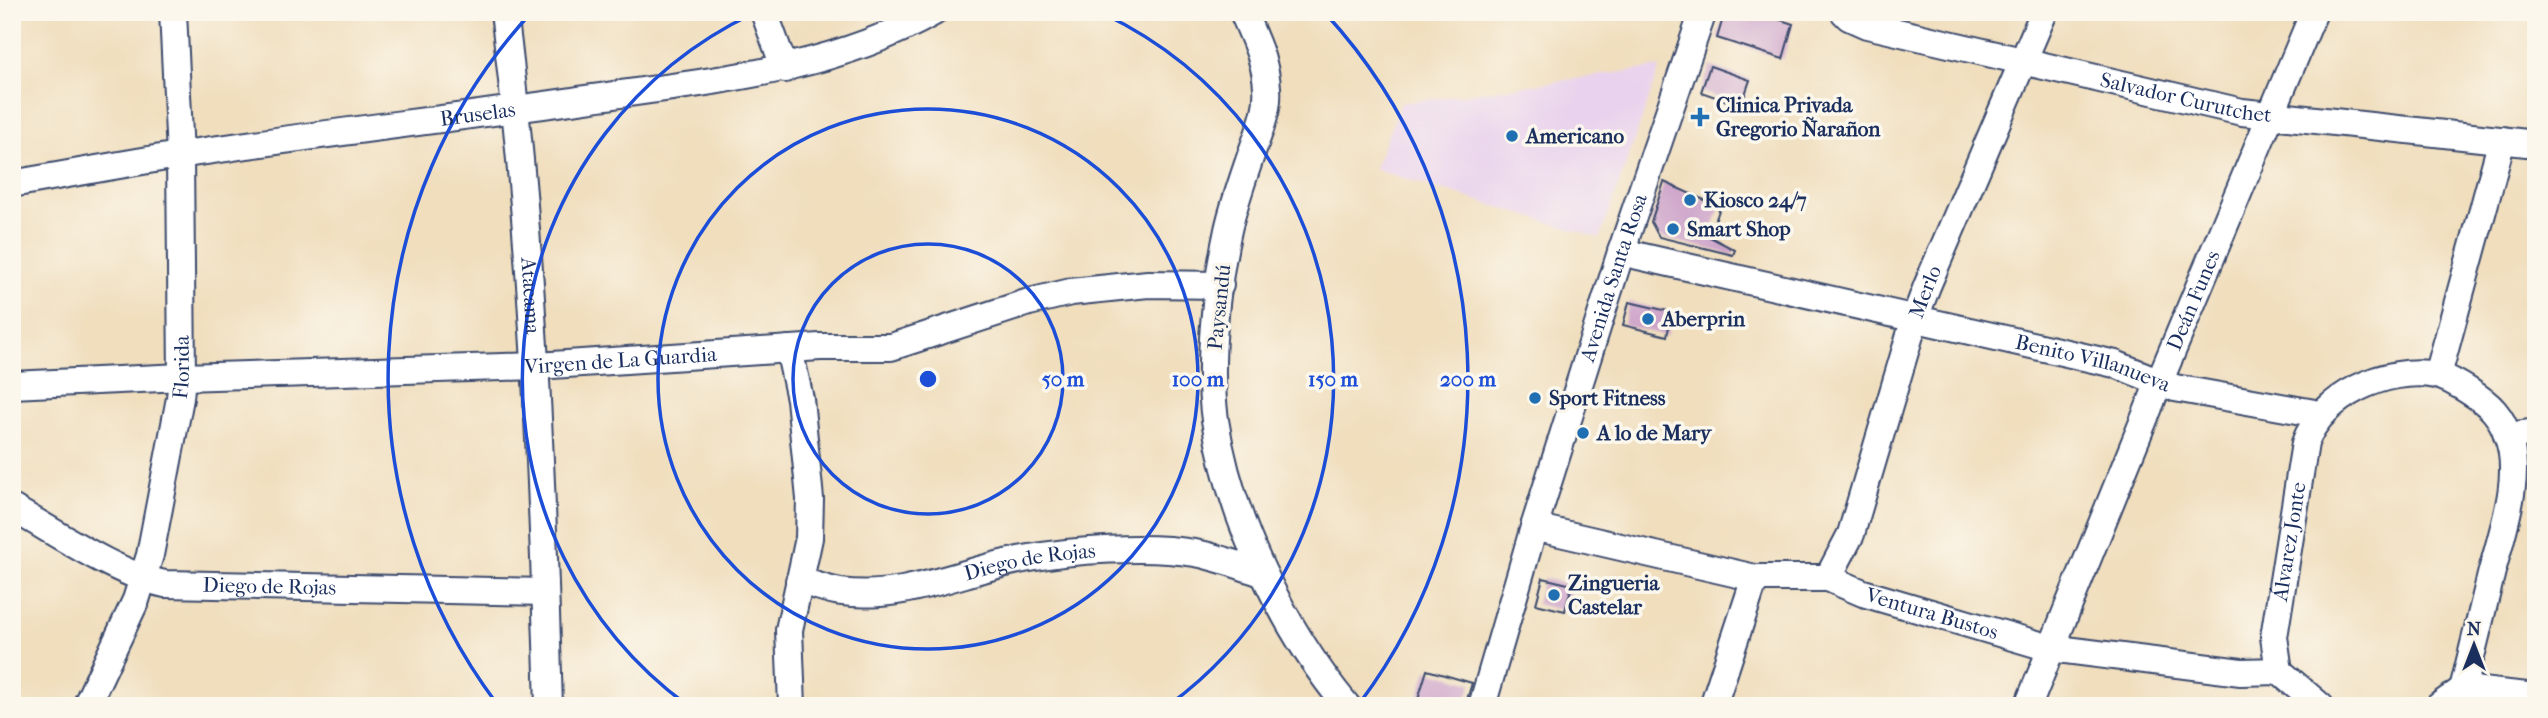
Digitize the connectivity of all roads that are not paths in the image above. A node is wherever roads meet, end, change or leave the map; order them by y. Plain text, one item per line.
1 (173, 12) edge
2 (504, 12) edge
3 (764, 12) edge
4 (933, 12) edge
5 (1243, 12) edge
6 (1703, 12) edge
7 (1844, 12) edge
8 (2044, 12) edge
9 (2314, 12) edge
10 (2023, 63) junction
11 (785, 69) junction
12 (516, 109) junction
13 (2272, 117) junction
14 (2502, 141) junction
15 (2536, 144) edge
16 (180, 155) junction
17 (12, 184) edge
18 (1621, 252) junction
19 (1220, 285) junction
20 (1915, 318) junction
21 (789, 349) junction
22 (537, 366) junction
23 (2438, 375) junction
24 (182, 377) junction
25 (2160, 380) junction
26 (12, 385) edge
27 (2320, 414) junction
28 (2536, 432) edge
29 (2508, 436) junction
30 (12, 508) edge
31 (1534, 527) junction
32 (1262, 573) junction
33 (1755, 578) junction
34 (1828, 578) junction
35 (144, 579) junction
36 (799, 581) junction
37 (545, 592) junction
38 (2050, 648) junction
39 (2279, 671) junction
40 (2463, 688) junction
41 (2536, 696) edge
42 (86, 706) edge
43 (549, 706) edge
44 (792, 706) edge
45 (1347, 706) edge
46 (1482, 706) edge
47 (1713, 706) edge
48 (2028, 706) edge
49 (2320, 706) edge
50 (2439, 706) edge

1 - 16 street, Florida
2 - 12 street, Atacama
3 - 11 street
4 - 11 street, Bruselas
5 - 19 street, Paysandú
6 - 18 street, Avenida Santa Rosa
7 - 10 street, Salvador Curutchet
8 - 10 street, Merlo
9 - 13 street, Deán Funes
10 - 13 street, Salvador Curutchet
10 - 20 street, Merlo
11 - 12 street, Bruselas
12 - 16 street, Bruselas
12 - 22 street, Atacama
13 - 14 street, Salvador Curutchet
13 - 25 street, Deán Funes
14 - 15 street, Salvador Curutchet
14 - 23 street
16 - 17 street, Bruselas
16 - 24 street, Florida
18 - 20 street, Benito Villanueva
18 - 31 street, Avenida Santa Rosa
19 - 21 street, Virgen de La Guardia
19 - 32 street, Paysandú
20 - 25 street, Benito Villanueva
20 - 34 street, Merlo
21 - 22 street, Virgen de La Guardia
21 - 36 street
22 - 24 street, Virgen de La Guardia
22 - 37 street, Atacama
23 - 27 street
23 - 29 street
24 - 26 street, Virgen de La Guardia
24 - 35 street, Florida
25 - 27 street, Benito Villanueva
25 - 38 street, Deán Funes
27 - 39 street, Álvarez Jonte
28 - 29 street
29 - 40 street
30 - 35 street, Diego de Rojas
31 - 33 street, Ventura Bustos
31 - 46 street, Avenida Santa Rosa
32 - 36 street, Diego de Rojas
32 - 45 street, Paysandú
33 - 34 street, Ventura Bustos
33 - 47 street
34 - 38 street, Ventura Bustos
35 - 37 street, Diego de Rojas
35 - 42 street, Florida
36 - 44 street
37 - 43 street, Atacama
38 - 39 street, Ventura Bustos
38 - 48 street, Deán Funes
39 - 49 street
40 - 41 street
40 - 50 street

